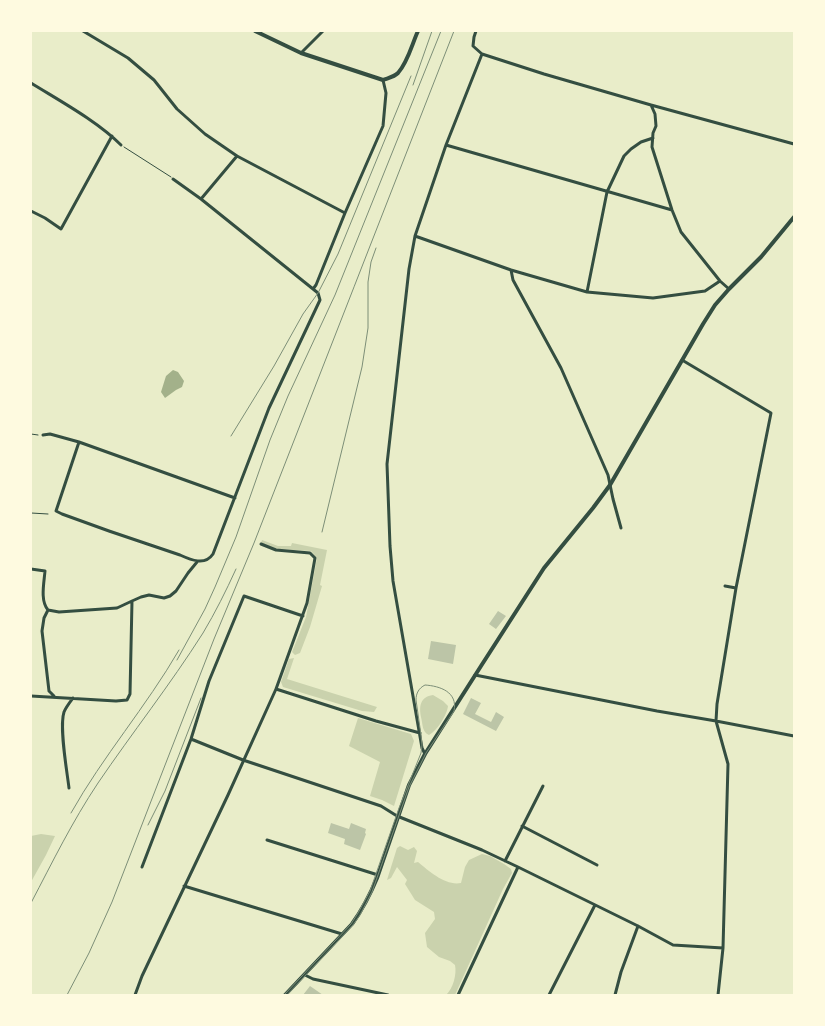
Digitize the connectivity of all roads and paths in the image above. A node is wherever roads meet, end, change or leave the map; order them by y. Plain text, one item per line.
1 (83, 31) edge
2 (255, 31) edge
3 (323, 31) edge
4 (418, 31) edge
5 (476, 31) edge
6 (301, 53) junction
7 (482, 54) junction
8 (383, 80) junction
9 (31, 83) edge
10 (651, 106) junction
11 (112, 136) junction
12 (653, 138) junction
13 (794, 144) edge
14 (121, 145) joint
15 (446, 145) junction
16 (236, 156) junction
17 (174, 178) joint
18 (607, 192) junction
19 (201, 199) junction
20 (672, 210) junction
21 (31, 211) edge
22 (345, 212) junction
23 (794, 217) edge
24 (415, 236) junction
25 (511, 270) junction
26 (720, 281) junction
27 (313, 289) junction
28 (729, 289) junction
29 (587, 292) junction
30 (682, 360) junction
31 (31, 434) edge
32 (43, 435) joint
33 (78, 442) junction
34 (610, 485) junction
35 (235, 498) junction
36 (31, 513) edge
37 (48, 514) dead end
38 (621, 528) dead end
39 (261, 544) dead end
40 (197, 562) junction
41 (31, 569) edge
42 (725, 586) dead end
43 (736, 588) junction
44 (132, 602) junction
45 (48, 610) junction
46 (302, 616) junction
47 (475, 675) junction
48 (276, 689) junction
49 (31, 696) edge
50 (54, 696) junction
51 (74, 698) junction
52 (716, 721) junction
53 (420, 733) junction
54 (794, 736) edge
55 (191, 739) junction
56 (425, 754) junction
57 (243, 760) junction
58 (543, 786) dead end
59 (69, 788) dead end
60 (398, 816) junction
61 (522, 826) junction
62 (267, 840) dead end
63 (505, 861) junction
64 (597, 865) dead end
65 (518, 866) junction
66 (142, 867) dead end
67 (378, 875) junction
68 (184, 886) junction
69 (595, 905) junction
70 (638, 926) junction
71 (342, 934) junction
72 (723, 948) junction
73 (305, 975) junction
74 (135, 995) edge
75 (286, 995) edge
76 (388, 995) edge
77 (458, 995) edge
78 (549, 995) edge
79 (615, 995) edge
80 (718, 995) edge

1 - 16 street
2 - 6 street
3 - 6 street
4 - 8 street
5 - 7 street
6 - 8 street
7 - 10 street
7 - 15 street
8 - 22 street
9 - 11 street
10 - 12 street
10 - 13 street
11 - 14 street
11 - 21 street
12 - 18 street
12 - 20 street
14 - 17 path
15 - 18 street
15 - 24 street
16 - 19 street
16 - 22 street
17 - 19 street
18 - 20 street
18 - 29 street
19 - 27 street
20 - 26 street
22 - 27 street
23 - 28 street
24 - 25 street
24 - 53 street
25 - 29 street
25 - 34 street
26 - 28 street
26 - 29 street
27 - 35 street
28 - 30 street
30 - 34 street
30 - 43 street
31 - 32 path
32 - 33 street
33 - 35 street
33 - 40 street
34 - 38 street
34 - 47 street
35 - 40 street
36 - 37 path
39 - 46 street
40 - 44 street
41 - 45 street
42 - 43 street
43 - 52 street
44 - 45 street
44 - 51 street
45 - 50 street
46 - 48 street
46 - 55 street
47 - 52 street
47 - 56 street
48 - 53 street
48 - 57 street
49 - 50 street
50 - 51 street
51 - 59 street
52 - 54 street
52 - 72 street
53 - 56 street
55 - 57 street
55 - 66 street
56 - 60 street
57 - 60 street
57 - 68 street
58 - 61 street
60 - 63 street
60 - 67 street
61 - 63 street
61 - 64 street
62 - 67 street
63 - 65 street
65 - 69 street
65 - 77 street
67 - 71 street
68 - 71 street
68 - 74 street
69 - 70 street
69 - 78 street
70 - 72 street
70 - 79 street
71 - 73 street
72 - 80 street
73 - 75 street
73 - 76 street

